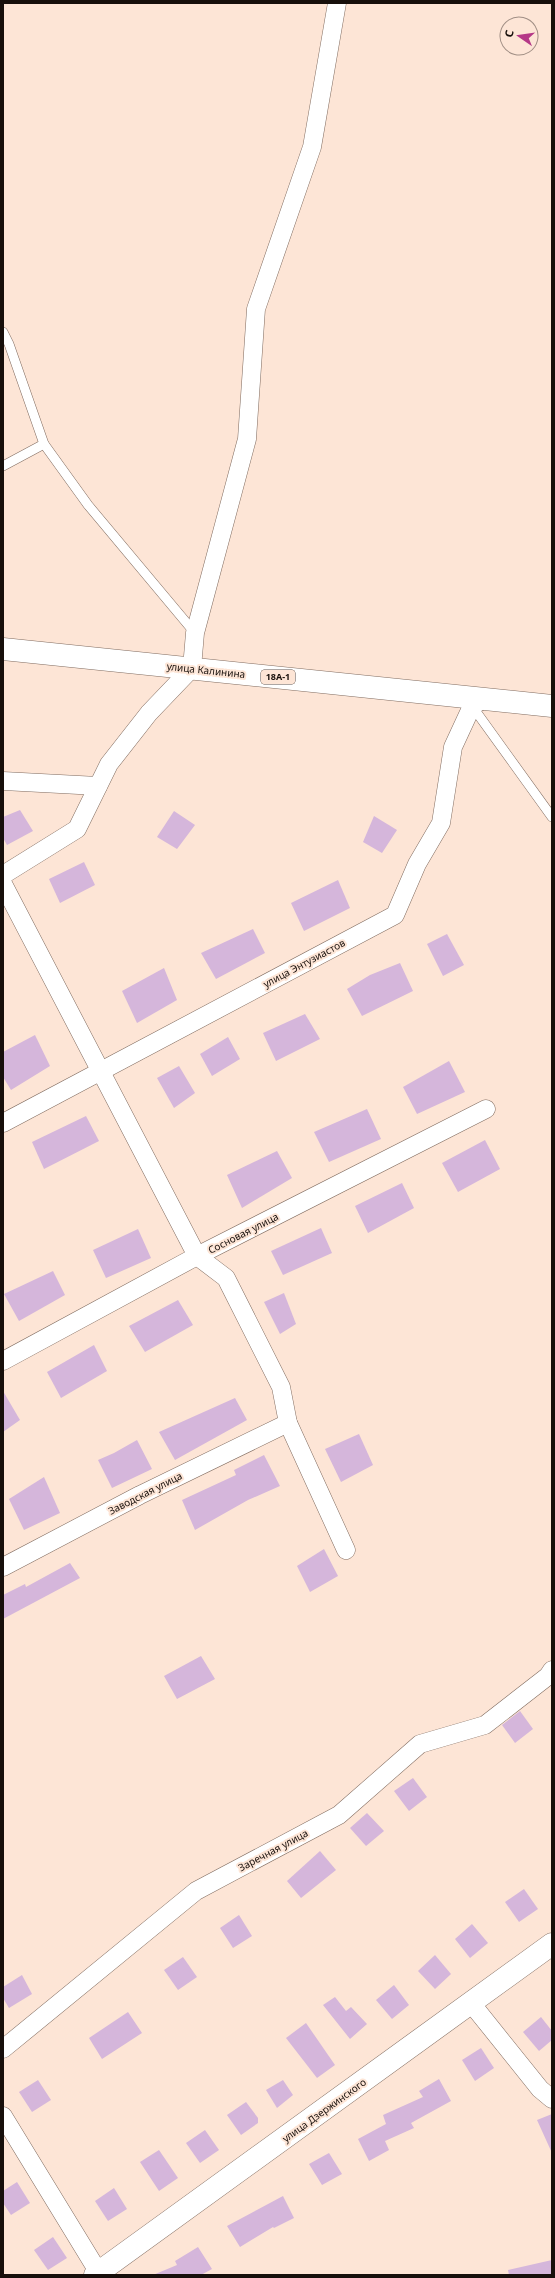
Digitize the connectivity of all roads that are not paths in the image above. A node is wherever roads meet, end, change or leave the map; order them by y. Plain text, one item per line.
1 (337, 3) edge
2 (3, 332) edge
3 (44, 444) junction
4 (3, 466) edge
5 (195, 633) junction
6 (3, 649) edge
7 (192, 668) junction
8 (478, 702) junction
9 (552, 706) edge
10 (3, 781) edge
11 (98, 786) junction
12 (552, 816) edge
13 (3, 875) edge
14 (3, 884) edge
15 (100, 1072) junction
16 (486, 1109) dead end
17 (3, 1123) edge
18 (197, 1256) junction
19 (3, 1360) edge
20 (288, 1424) junction
21 (346, 1550) dead end
22 (3, 1567) edge
23 (552, 1670) edge
24 (552, 1944) edge
25 (471, 2003) junction
26 (3, 2049) edge
27 (552, 2099) edge
28 (3, 2116) edge
29 (97, 2274) edge

1 - 5 street
2 - 3 lane
3 - 4 lane
3 - 5 lane
5 - 7 street
6 - 7 street, улица Калинина / 18А-1
7 - 8 street, улица Калинина / 18А-1
7 - 11 street
8 - 9 street, улица Калинина / 18А-1
8 - 12 lane
8 - 15 street, улица Энтузиастов
10 - 11 street
11 - 13 street
14 - 15 street
15 - 17 street, улица Энтузиастов
15 - 18 street
16 - 18 street, Сосновая улица
18 - 19 street, Сосновая улица
18 - 20 street
20 - 21 street
20 - 22 street, Заводская улица
23 - 26 street, Заречная улица
24 - 25 street, улица Дзержинского
25 - 27 street
25 - 29 street, улица Дзержинского
28 - 29 street

